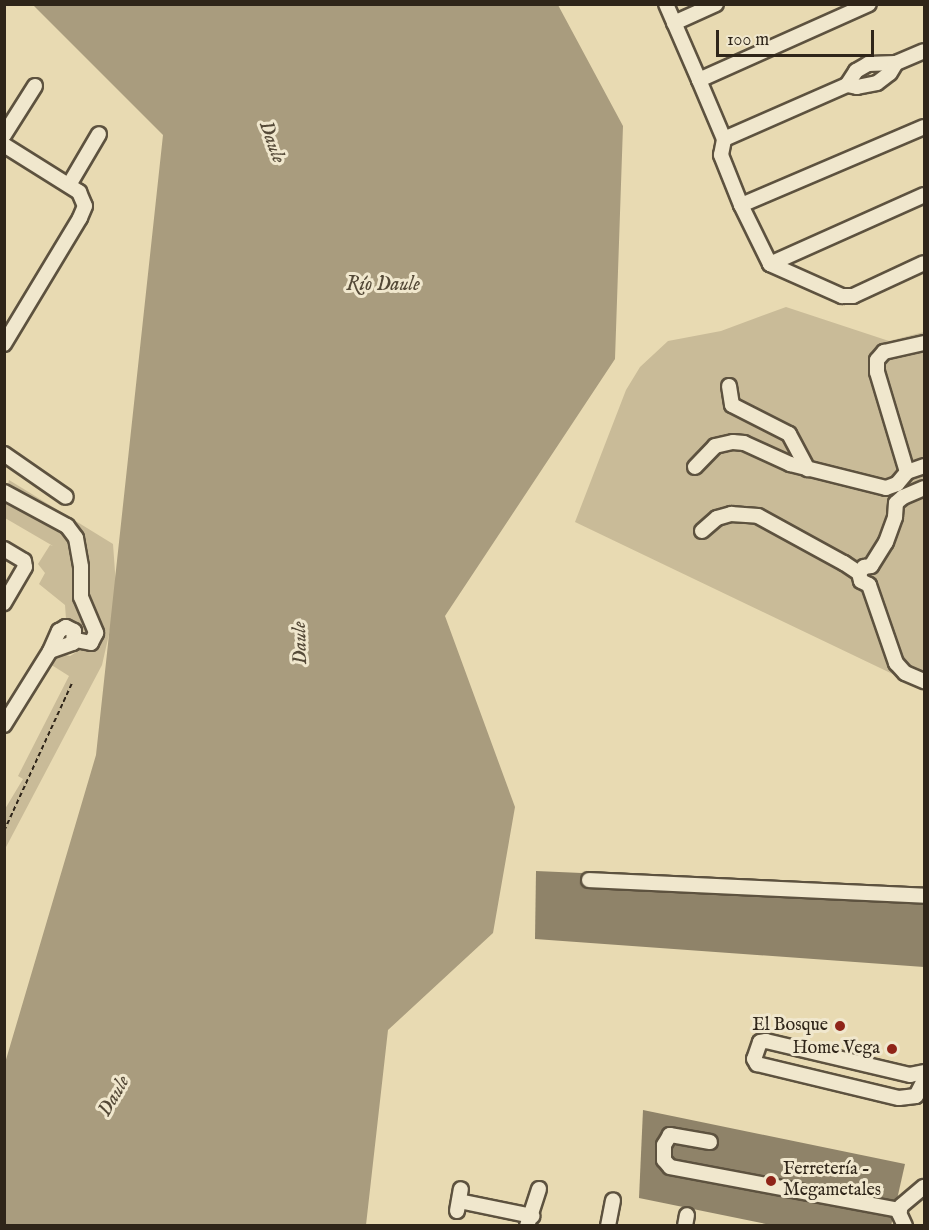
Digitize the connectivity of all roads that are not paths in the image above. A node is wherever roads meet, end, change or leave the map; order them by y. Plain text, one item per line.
1 (666, 4) edge
2 (716, 4) edge
3 (869, 4) edge
4 (674, 22) junction
5 (924, 51) edge
6 (896, 63) junction
7 (699, 80) junction
8 (847, 85) junction
9 (35, 86) dead end
10 (924, 127) edge
11 (99, 134) dead end
12 (4, 135) edge
13 (724, 139) junction
14 (4, 145) edge
15 (69, 185) junction
16 (924, 195) edge
17 (741, 206) junction
18 (924, 263) edge
19 (770, 264) junction
20 (924, 343) edge
21 (4, 344) edge
22 (729, 386) dead end
23 (4, 454) edge
24 (924, 466) edge
25 (695, 467) dead end
26 (808, 469) junction
27 (907, 472) junction
28 (924, 488) edge
29 (4, 492) edge
30 (895, 493) junction
31 (66, 497) dead end
32 (702, 531) dead end
33 (4, 549) edge
34 (865, 569) junction
35 (4, 603) edge
36 (924, 681) edge
37 (4, 724) edge
38 (589, 880) dead end
39 (924, 896) edge
40 (843, 1059) junction
41 (924, 1075) edge
42 (838, 1083) junction
43 (710, 1142) dead end
44 (924, 1187) edge
45 (539, 1189) dead end
46 (459, 1200) dead end
47 (613, 1200) dead end
48 (900, 1210) junction
49 (529, 1221) edge
50 (608, 1226) edge
51 (905, 1226) edge

1 - 4 street
2 - 4 street
3 - 7 street
4 - 7 street
5 - 6 street
6 - 8 street
6 - 8 street
7 - 13 street
8 - 13 street
9 - 12 street
10 - 17 street
11 - 15 street
13 - 17 street
14 - 15 street
15 - 21 street
16 - 19 street
17 - 19 street
18 - 19 street
20 - 27 street
22 - 26 street
23 - 31 street
24 - 27 street
25 - 26 street
26 - 30 street
27 - 30 street
28 - 30 street
29 - 37 street
30 - 34 street
32 - 34 street
33 - 35 street
34 - 36 street
38 - 39 street
40 - 41 street
40 - 42 street
40 - 42 street
41 - 42 street
43 - 48 street
44 - 48 street
45 - 49 street
46 - 49 street
47 - 50 street
48 - 51 street

